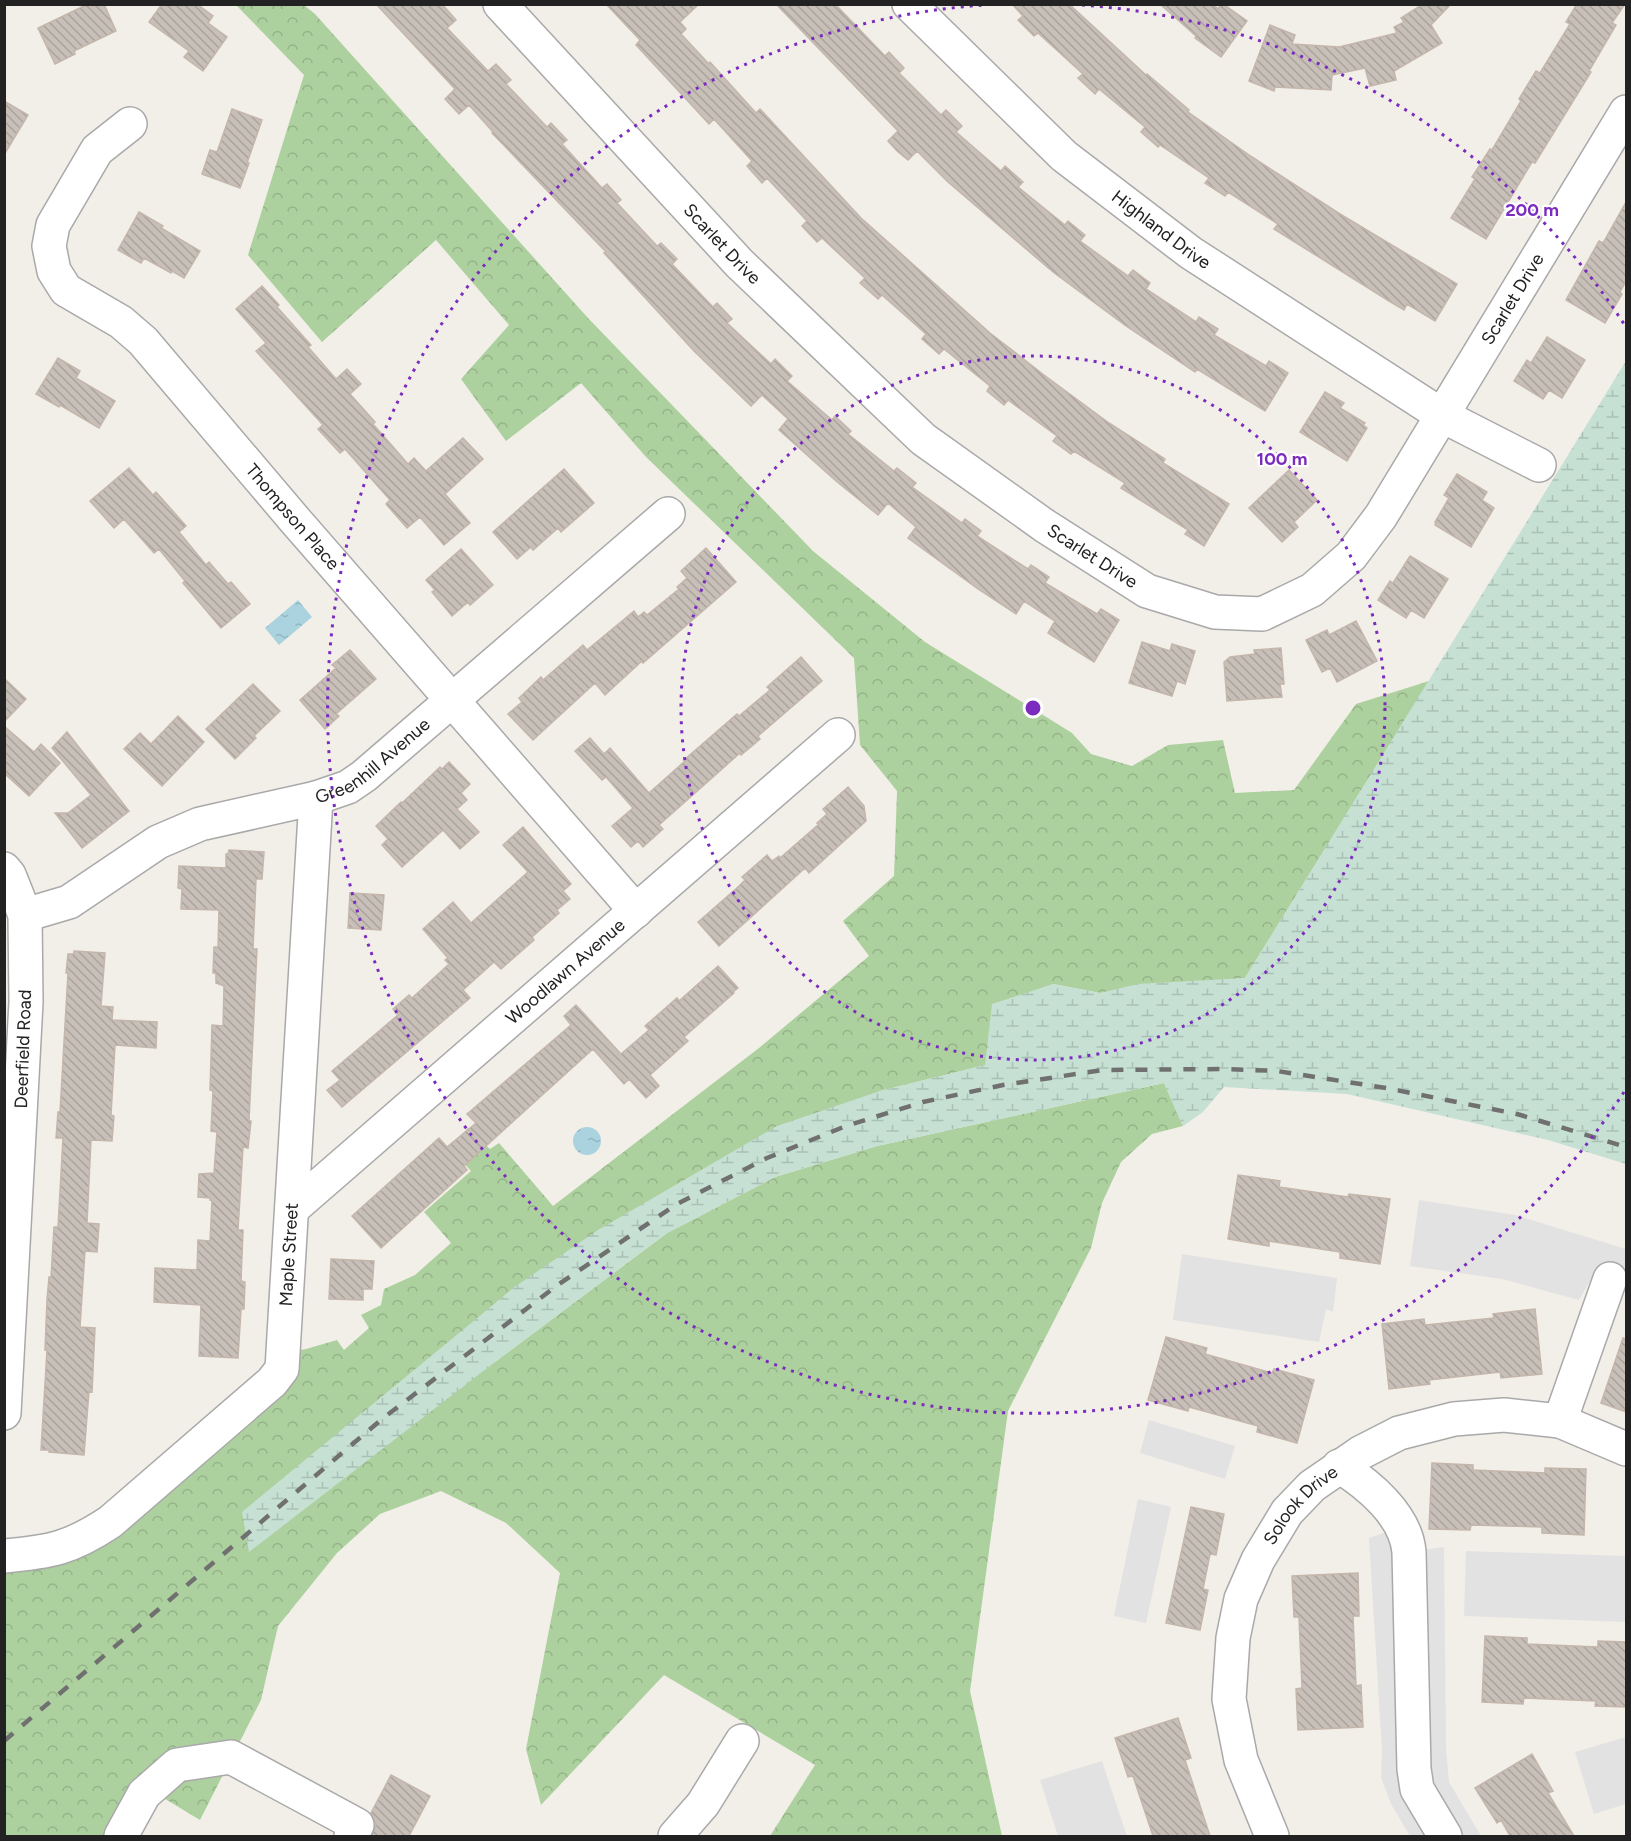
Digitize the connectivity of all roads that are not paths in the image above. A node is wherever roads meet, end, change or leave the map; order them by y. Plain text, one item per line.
1 (500, 4) edge
2 (909, 4) edge
3 (1626, 112) edge
4 (130, 124) dead end
5 (1443, 416) junction
6 (1539, 465) dead end
7 (668, 514) dead end
8 (452, 701) junction
9 (838, 735) dead end
10 (316, 798) junction
11 (4, 869) edge
12 (636, 911) junction
13 (25, 915) junction
14 (292, 1209) junction
15 (1610, 1279) dead end
16 (4, 1413) edge
17 (1560, 1421) junction
18 (1626, 1449) edge
19 (1339, 1466) junction
20 (4, 1557) edge
21 (742, 1741) dead end
22 (121, 1836) edge
23 (351, 1836) edge
24 (675, 1836) edge
25 (1272, 1836) edge
26 (1444, 1836) edge

1 - 5 street, Scarlet Drive
2 - 5 street, Highland Drive
3 - 5 street, Scarlet Drive
4 - 8 street, Thompson Place
5 - 6 street, Highland Drive
7 - 8 street, Greenhill Avenue
8 - 10 street, Greenhill Avenue
8 - 12 street, Thompson Place
9 - 12 street, Woodlawn Avenue
10 - 13 street, Greenhill Avenue
10 - 14 street, Maple Street
11 - 13 street, Deerfield Road
12 - 14 street, Woodlawn Avenue
13 - 16 street, Deerfield Road
14 - 20 street, Maple Street
15 - 17 street
17 - 18 street, Solook Drive
17 - 19 street, Solook Drive
19 - 25 street, Solook Drive
19 - 26 street
21 - 24 street
22 - 23 street

